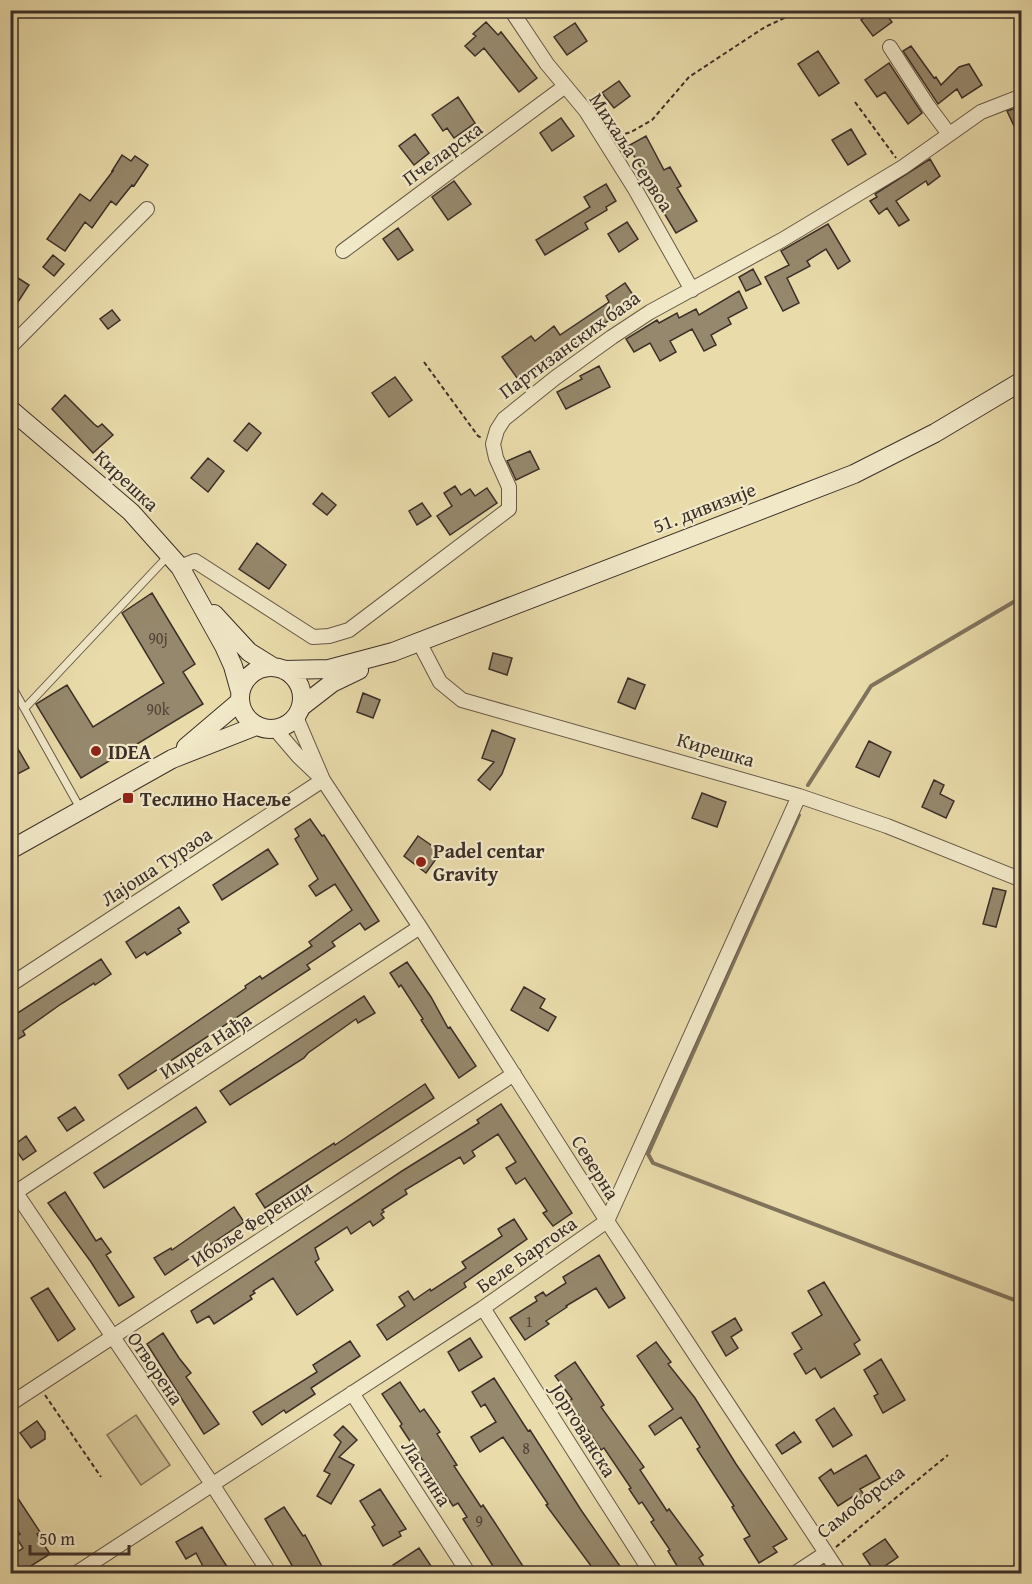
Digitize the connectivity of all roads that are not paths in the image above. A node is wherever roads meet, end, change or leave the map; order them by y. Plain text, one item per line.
1 (511, 10) edge
2 (890, 47) dead end
3 (564, 87) junction
4 (1022, 96) edge
5 (950, 134) junction
6 (147, 209) dead end
7 (343, 251) dead end
8 (692, 290) junction
9 (10, 347) edge
10 (1022, 381) edge
11 (10, 409) edge
12 (175, 561) junction
13 (198, 597) junction
14 (419, 642) junction
15 (393, 652) junction
16 (279, 668) junction
17 (10, 683) edge
18 (240, 696) junction
19 (25, 708) junction
20 (298, 712) junction
21 (256, 726) junction
22 (275, 729) junction
23 (172, 759) junction
24 (323, 780) junction
25 (799, 796) junction
26 (81, 810) junction
27 (10, 850) edge
28 (1022, 880) edge
29 (420, 927) junction
30 (10, 986) edge
31 (514, 1074) junction
32 (12, 1191) edge
33 (607, 1221) junction
34 (483, 1308) junction
35 (112, 1338) junction
36 (352, 1393) junction
37 (10, 1404) edge
38 (212, 1484) junction
39 (826, 1553) junction
40 (75, 1574) edge
41 (270, 1574) edge
42 (470, 1574) edge
43 (652, 1574) edge
44 (794, 1574) edge
45 (840, 1574) edge

1 - 3 street, Михаља Сервоа
2 - 5 street
3 - 7 street, Пчеларска
3 - 8 street, Михаља Сервоа
4 - 5 street, Партизанских база
5 - 8 street, Партизанских база
6 - 9 street
8 - 12 street, Партизанских база
10 - 14 street, 51. дивизије
11 - 12 street, Кирешка
12 - 13 street, Кирешка
12 - 19 lane
13 - 16 street, Кирешка
13 - 18 street, Кирешка
14 - 15 street, 51. дивизије
14 - 25 street, Кирешка
15 - 16 street, 51. дивизије
15 - 20 street, 51. дивизије
16 - 18 street
16 - 20 street
17 - 19 lane
18 - 21 street
18 - 23 street
19 - 26 lane
20 - 22 street
20 - 24 street, Северна
21 - 22 street
21 - 23 street
22 - 24 street, Северна
23 - 26 street
24 - 29 street, Северна
24 - 30 street, Лајоша Турзоа
25 - 28 street, Кирешка
25 - 33 street, Беле Бартока
26 - 27 street
29 - 31 street, Северна
29 - 32 street, Имреа Нађа
31 - 33 street, Северна
31 - 35 street, Ибоље Ференци
32 - 35 street, Отворена
33 - 34 street, Беле Бартока
33 - 39 street, Северна
34 - 36 street, Беле Бартока
34 - 43 street, Јоргованска
35 - 37 street, Ибоље Ференци
35 - 38 street, Отворена
36 - 38 street, Беле Бартока
36 - 42 street, Ластина
38 - 40 street, Беле Бартока
38 - 41 street, Отворена
39 - 44 street, Самоборска
39 - 45 street, Северна

